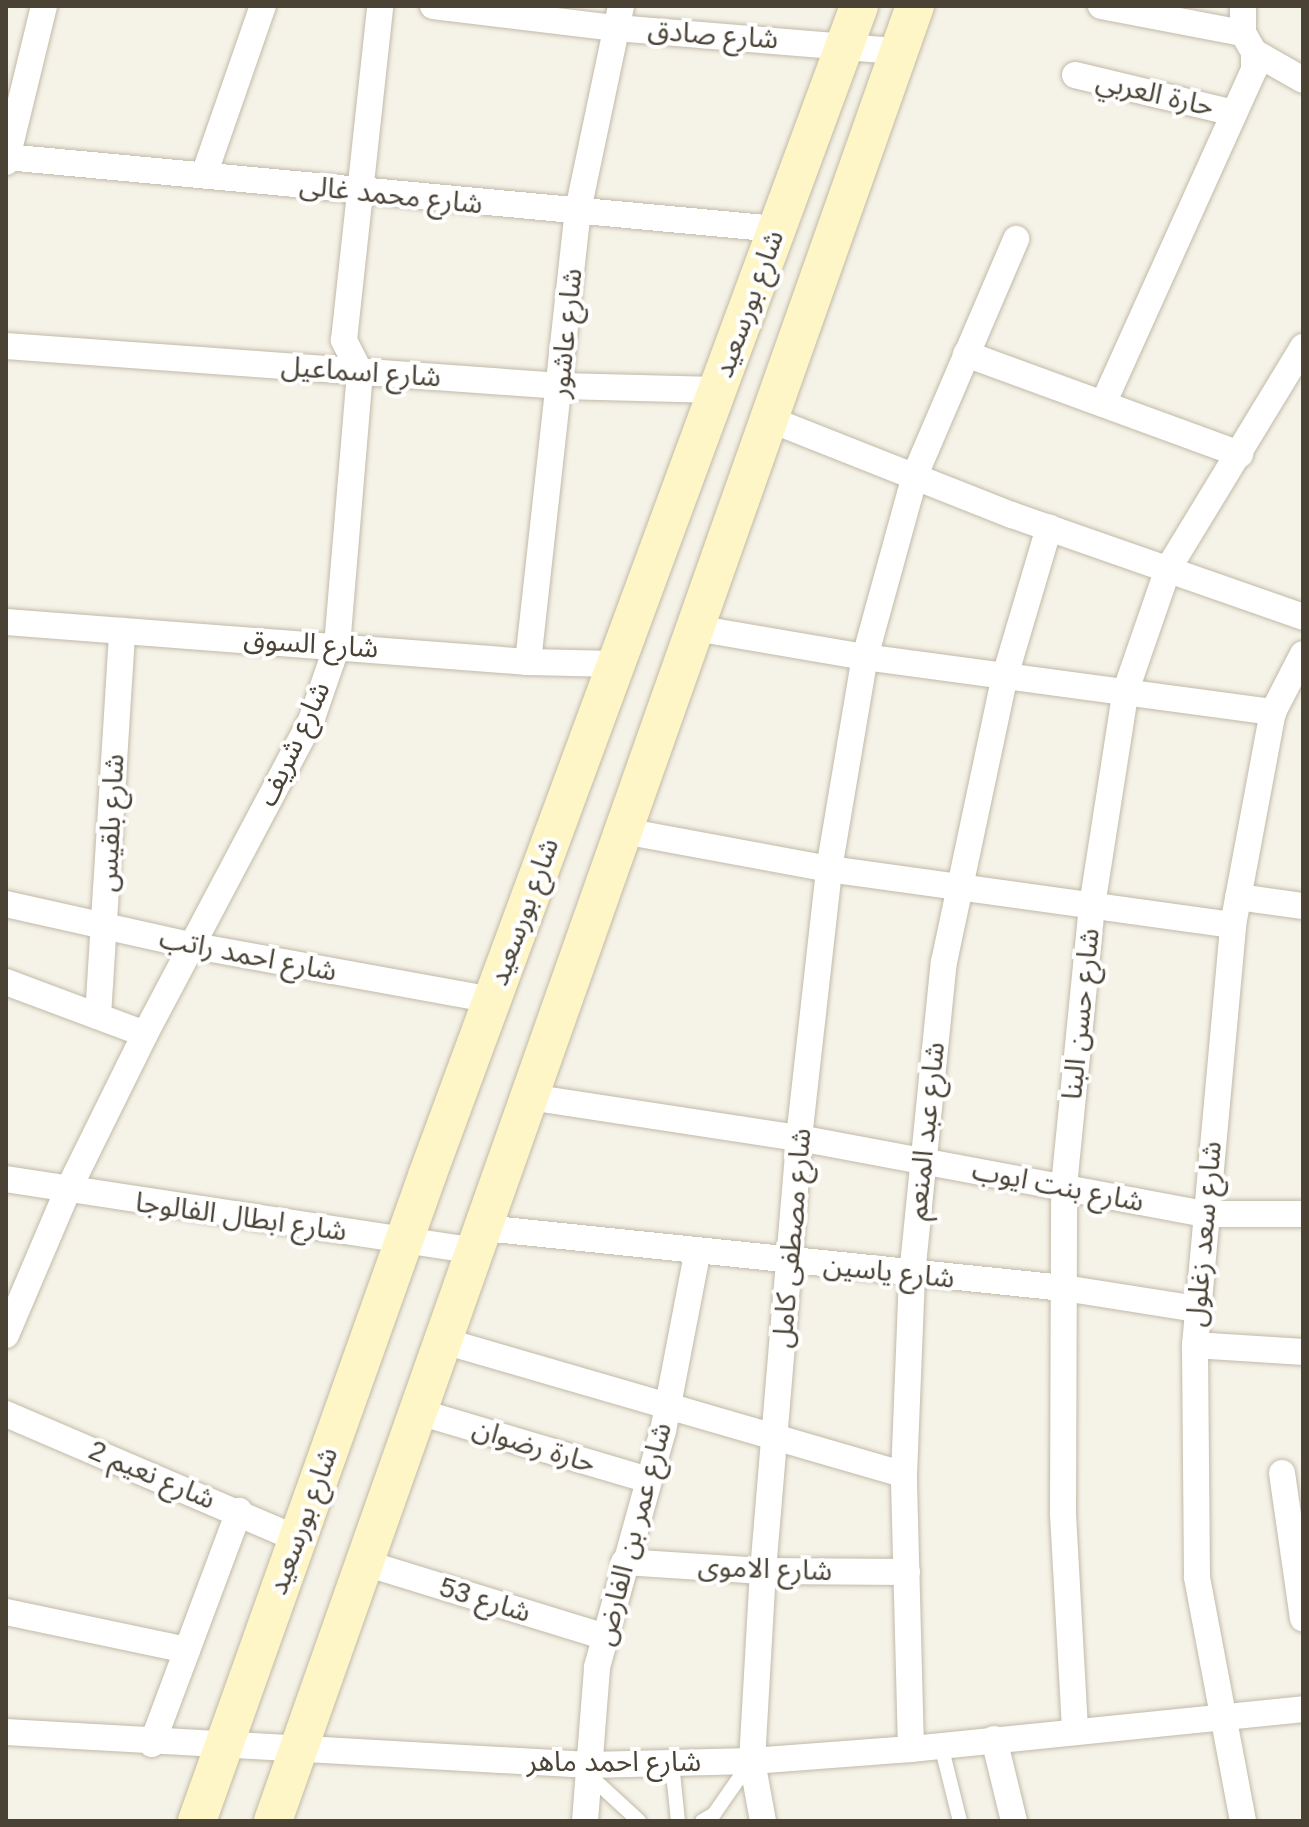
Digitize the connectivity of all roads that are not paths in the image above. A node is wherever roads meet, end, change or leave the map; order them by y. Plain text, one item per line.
1 (44, 6) edge
2 (263, 6) edge
3 (380, 6) edge
4 (433, 6) edge
5 (859, 6) edge
6 (915, 6) edge
7 (1101, 6) edge
8 (1243, 6) edge
9 (619, 17) edge
10 (1248, 42) junction
11 (845, 43) junction
12 (898, 51) junction
13 (1075, 75) dead end
14 (1303, 80) edge
15 (1234, 113) junction
16 (6, 159) edge
17 (204, 175) junction
18 (360, 191) junction
19 (577, 215) junction
20 (777, 229) junction
21 (1016, 239) dead end
22 (6, 346) edge
23 (1303, 347) edge
24 (966, 354) junction
25 (360, 372) junction
26 (561, 386) junction
27 (717, 390) junction
28 (1103, 404) junction
29 (769, 419) junction
30 (1240, 454) junction
31 (915, 475) junction
32 (1049, 527) junction
33 (1168, 569) junction
34 (1303, 617) edge
35 (6, 622) edge
36 (695, 628) junction
37 (122, 631) junction
38 (337, 646) junction
39 (1303, 654) edge
40 (865, 657) junction
41 (528, 662) junction
42 (616, 664) junction
43 (1005, 676) junction
44 (1126, 690) junction
45 (1273, 712) junction
46 (624, 831) junction
47 (829, 869) junction
48 (956, 888) junction
49 (1238, 897) junction
50 (6, 904) edge
51 (1092, 906) junction
52 (1303, 906) edge
53 (1233, 925) junction
54 (104, 926) junction
55 (190, 945) junction
56 (6, 982) edge
57 (492, 1000) junction
58 (98, 1016) junction
59 (145, 1034) junction
60 (530, 1097) junction
61 (799, 1138) junction
62 (923, 1161) junction
63 (6, 1179) edge
64 (1064, 1186) junction
65 (67, 1192) junction
66 (1206, 1214) junction
67 (1303, 1214) edge
68 (480, 1239) junction
69 (403, 1241) junction
70 (698, 1250) junction
71 (791, 1262) junction
72 (912, 1275) junction
73 (1064, 1288) junction
74 (1197, 1309) junction
75 (6, 1335) edge
76 (444, 1341) junction
77 (1195, 1345) junction
78 (1303, 1352) edge
79 (668, 1405) junction
80 (419, 1412) junction
81 (6, 1414) edge
82 (774, 1437) junction
83 (1282, 1473) dead end
84 (904, 1475) junction
85 (648, 1480) junction
86 (239, 1511) junction
87 (297, 1539) junction
88 (624, 1562) junction
89 (365, 1563) junction
90 (763, 1571) junction
91 (907, 1572) junction
92 (6, 1612) edge
93 (1303, 1618) edge
94 (605, 1637) junction
95 (187, 1650) junction
96 (1303, 1709) edge
97 (1220, 1714) junction
98 (1075, 1729) junction
99 (6, 1732) edge
100 (994, 1739) junction
101 (152, 1744) junction
102 (941, 1745) junction
103 (223, 1748) junction
104 (911, 1749) junction
105 (298, 1752) junction
106 (752, 1761) junction
107 (672, 1763) junction
108 (588, 1770) junction
109 (197, 1821) edge
110 (273, 1821) edge
111 (585, 1821) edge
112 (639, 1821) edge
113 (678, 1821) edge
114 (702, 1821) edge
115 (763, 1821) edge
116 (960, 1821) edge
117 (1014, 1821) edge
118 (1243, 1821) edge

1 - 16 street
2 - 17 street
3 - 18 street, شارع شريف
4 - 9 street, شارع صادق
5 - 11 street, شارع بورسعيد
6 - 12 street, شارع بورسعيد
7 - 10 street
8 - 10 street
9 - 11 street, شارع صادق
9 - 19 street, شارع عاشور
10 - 14 street
10 - 15 street
11 - 12 street, شارع صادق
11 - 20 street, شارع بورسعيد
12 - 29 street, شارع بورسعيد
13 - 15 street, حارة العربي
15 - 28 street
16 - 17 street, شارع محمد غالى
17 - 18 street, شارع محمد غالى
18 - 19 street, شارع محمد غالى
18 - 25 street, شارع شريف
19 - 20 street, شارع محمد غالى
19 - 26 street, شارع عاشور
20 - 27 street, شارع بورسعيد
21 - 24 street, شارع مصطفى كامل
22 - 25 street, شارع اسماعيل
23 - 30 street, شارع حسن البنا
24 - 28 street
24 - 31 street, شارع مصطفى كامل
25 - 26 street, شارع اسماعيل
25 - 38 street, شارع شريف
26 - 27 street, شارع اسماعيل
26 - 41 street, شارع عاشور
27 - 42 street, شارع بورسعيد
28 - 30 street
29 - 31 street
29 - 36 street, شارع بورسعيد
30 - 33 street, شارع حسن البنا
31 - 32 street
31 - 40 street, شارع مصطفى كامل
32 - 33 street
32 - 43 street, شارع عبد المنعم
33 - 34 street
33 - 44 street, شارع حسن البنا
35 - 37 street, شارع السوق
36 - 40 street
36 - 46 street, شارع بورسعيد
37 - 38 street, شارع السوق
37 - 54 street, شارع بلقيس
38 - 41 street, شارع السوق
38 - 55 street, شارع شريف
39 - 45 street, شارع سعد زغلول
40 - 43 street
40 - 47 street, شارع مصطفى كامل
41 - 42 street, شارع السوق
42 - 57 street, شارع بورسعيد
43 - 44 street
43 - 48 street, شارع عبد المنعم
44 - 45 street
44 - 51 street, شارع حسن البنا
45 - 49 street, شارع سعد زغلول
46 - 47 street
46 - 60 street, شارع بورسعيد
47 - 48 street
47 - 61 street, شارع مصطفى كامل
48 - 51 street
48 - 62 street, شارع عبد المنعم
49 - 52 street
49 - 53 street, شارع سعد زغلول
50 - 54 street, شارع احمد راتب
51 - 53 street
51 - 64 street, شارع حسن البنا
53 - 66 street, شارع سعد زغلول
54 - 55 street, شارع احمد راتب
54 - 58 street, شارع بلقيس
55 - 57 street, شارع احمد راتب
55 - 59 street, شارع شريف
56 - 58 street
57 - 69 street, شارع بورسعيد
58 - 59 street
59 - 65 street, شارع شريف
60 - 61 street, شارع بنت ايوب
60 - 68 street, شارع بورسعيد
61 - 62 street, شارع بنت ايوب
61 - 71 street, شارع مصطفى كامل
62 - 64 street, شارع بنت ايوب
62 - 72 street, شارع عبد المنعم
63 - 65 street, شارع ابطال الفالوجا
64 - 66 street, شارع بنت ايوب
64 - 73 street, شارع حسن البنا
65 - 69 street, شارع ابطال الفالوجا
65 - 75 street, شارع شريف
66 - 67 street, شارع بنت ايوب
66 - 74 street, شارع سعد زغلول
68 - 69 street, شارع ابطال الفالوجا
68 - 70 street, شارع ياسين
68 - 76 street, شارع بورسعيد
69 - 87 street, شارع بورسعيد
70 - 71 street, شارع ياسين
70 - 79 street, شارع عمر بن الفارض
71 - 72 street, شارع ياسين
71 - 82 street, شارع مصطفى كامل
72 - 73 street, شارع ياسين
72 - 84 street, شارع عبد المنعم
73 - 74 street, شارع ياسين
73 - 98 street, شارع حسن البنا
74 - 77 street, شارع سعد زغلول
76 - 79 street
76 - 80 street, شارع بورسعيد
77 - 78 street
77 - 97 street, شارع سعد زغلول
79 - 82 street
79 - 85 street, شارع عمر بن الفارض
80 - 85 street, حارة رضوان
80 - 89 street, شارع بورسعيد
81 - 86 street, شارع نعيم 2
82 - 84 street
82 - 90 street, شارع مصطفى كامل
83 - 93 street
84 - 91 street, شارع عبد المنعم
85 - 88 street, شارع عمر بن الفارض
86 - 87 street, شارع نعيم 2
86 - 95 street
87 - 103 street, شارع بورسعيد
88 - 90 street, شارع الاموى
88 - 94 street, شارع عمر بن الفارض
89 - 94 street, شارع 53
89 - 105 street, شارع بورسعيد
90 - 91 street, شارع الاموى
90 - 106 street, شارع مصطفى كامل
91 - 104 street, شارع عبد المنعم
92 - 95 street
94 - 108 street, شارع عمر بن الفارض
95 - 101 street
96 - 97 street, شارع احمد ماهر
97 - 98 street, شارع احمد ماهر
97 - 118 street, شارع سعد زغلول
98 - 100 street, شارع احمد ماهر
99 - 101 street, شارع احمد ماهر
100 - 102 street, شارع احمد ماهر
100 - 117 street
101 - 103 street, شارع احمد ماهر
102 - 104 street, شارع احمد ماهر
102 - 116 lane
103 - 105 street, شارع احمد ماهر
103 - 109 street, شارع بورسعيد
104 - 106 street, شارع احمد ماهر
105 - 108 street, شارع احمد ماهر
105 - 110 street, شارع بورسعيد
106 - 107 street, شارع احمد ماهر
106 - 114 lane
106 - 115 street, شارع مصطفى كامل
107 - 108 street, شارع احمد ماهر
107 - 113 lane
108 - 111 street, شارع عمر بن الفارض
108 - 112 lane

